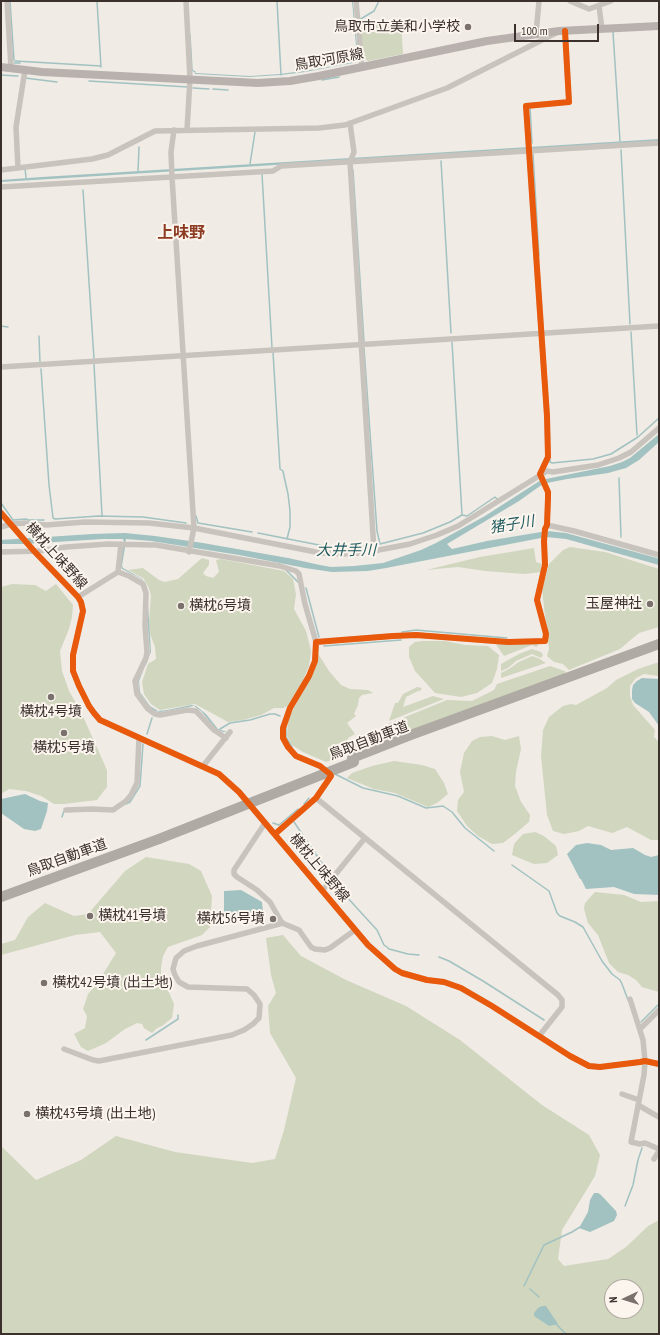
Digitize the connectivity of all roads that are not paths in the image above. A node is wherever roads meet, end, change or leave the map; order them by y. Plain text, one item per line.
1 (7, 1) edge
2 (186, 1) edge
3 (356, 1) edge
4 (539, 1) edge
5 (570, 1) edge
6 (611, 1) edge
7 (599, 6) junction
8 (659, 26) edge
9 (602, 29) junction
10 (562, 31) junction
11 (536, 34) junction
12 (1, 67) edge
13 (11, 68) junction
14 (362, 68) junction
15 (25, 70) junction
16 (190, 79) junction
17 (350, 123) junction
18 (174, 130) junction
19 (187, 130) junction
20 (659, 143) edge
21 (530, 152) junction
22 (350, 162) junction
23 (18, 168) junction
24 (1, 170) edge
25 (172, 178) junction
26 (1, 187) edge
27 (659, 326) edge
28 (541, 334) junction
29 (362, 345) junction
30 (183, 356) junction
31 (1, 368) edge
32 (659, 428) edge
33 (540, 474) junction
34 (1, 513) edge
35 (11, 524) junction
36 (547, 525) junction
37 (1, 527) edge
38 (194, 528) junction
39 (120, 544) junction
40 (34, 550) junction
41 (374, 551) junction
42 (1, 552) edge
43 (189, 552) junction
44 (659, 555) edge
45 (118, 572) junction
46 (78, 597) junction
47 (316, 642) junction
48 (659, 644) edge
49 (659, 649) edge
50 (230, 732) dead end
51 (139, 738) junction
52 (226, 738) junction
53 (353, 760) junction
54 (203, 766) junction
55 (316, 798) junction
56 (66, 810) dead end
57 (265, 823) junction
58 (275, 834) junction
59 (159, 837) junction
60 (365, 838) junction
61 (1, 889) edge
62 (322, 891) junction
63 (1, 897) edge
64 (283, 923) junction
65 (356, 930) junction
66 (630, 999) dead end
67 (659, 1010) edge
68 (640, 1029) junction
69 (539, 1036) junction
70 (64, 1049) dead end
71 (645, 1061) junction
72 (659, 1064) edge
73 (622, 1094) dead end
74 (639, 1103) junction
75 (659, 1117) edge
76 (659, 1150) edge
77 (654, 1159) dead end

1 - 13 street
2 - 16 street
3 - 14 street
4 - 11 street
5 - 7 street
6 - 7 street
7 - 9 street
8 - 9 main road, 鳥取河原線
9 - 10 main road, 鳥取河原線
10 - 11 main road, 鳥取河原線
10 - 17 street
10 - 21 street
11 - 14 main road, 鳥取河原線
12 - 13 main road, 鳥取河原線
13 - 15 main road, 鳥取河原線
14 - 16 main road, 鳥取河原線
15 - 16 main road, 鳥取河原線
15 - 23 street
16 - 19 street
17 - 19 street
17 - 22 street
18 - 19 street
18 - 23 street
18 - 25 street
20 - 21 street
21 - 22 street
21 - 28 street
22 - 25 street
22 - 29 street
23 - 24 street
25 - 26 street
25 - 30 street
27 - 28 street
28 - 29 street
28 - 33 street
29 - 30 street
29 - 41 street
30 - 31 street
30 - 38 street
32 - 33 street
33 - 36 street
33 - 41 street
34 - 35 street, 横枕上味野線
35 - 37 street
35 - 38 street
35 - 40 street, 横枕上味野線
36 - 44 street
36 - 47 street
38 - 41 street
38 - 43 street
39 - 40 street
39 - 43 street
39 - 45 street
40 - 42 street
40 - 46 street, 横枕上味野線
43 - 47 street
45 - 46 street
45 - 52 street
46 - 51 street, 横枕上味野線
47 - 55 street
48 - 53 highway, 鳥取自動車道
49 - 53 highway, 鳥取自動車道
50 - 52 street
51 - 54 street, 横枕上味野線
51 - 56 street
52 - 54 street
53 - 59 highway, 鳥取自動車道
54 - 57 street, 横枕上味野線
55 - 58 street
55 - 60 street
57 - 58 street, 横枕上味野線
57 - 64 street
58 - 62 street, 横枕上味野線
59 - 61 highway, 鳥取自動車道
59 - 63 highway, 鳥取自動車道
60 - 62 street
60 - 69 street
62 - 65 street, 横枕上味野線
64 - 65 street
64 - 70 street
65 - 69 street, 横枕上味野線
66 - 68 street
67 - 68 street
68 - 71 street
69 - 71 street, 横枕上味野線
71 - 72 street, 横枕上味野線
71 - 74 street
73 - 74 street
74 - 75 street
74 - 76 street
76 - 77 street

